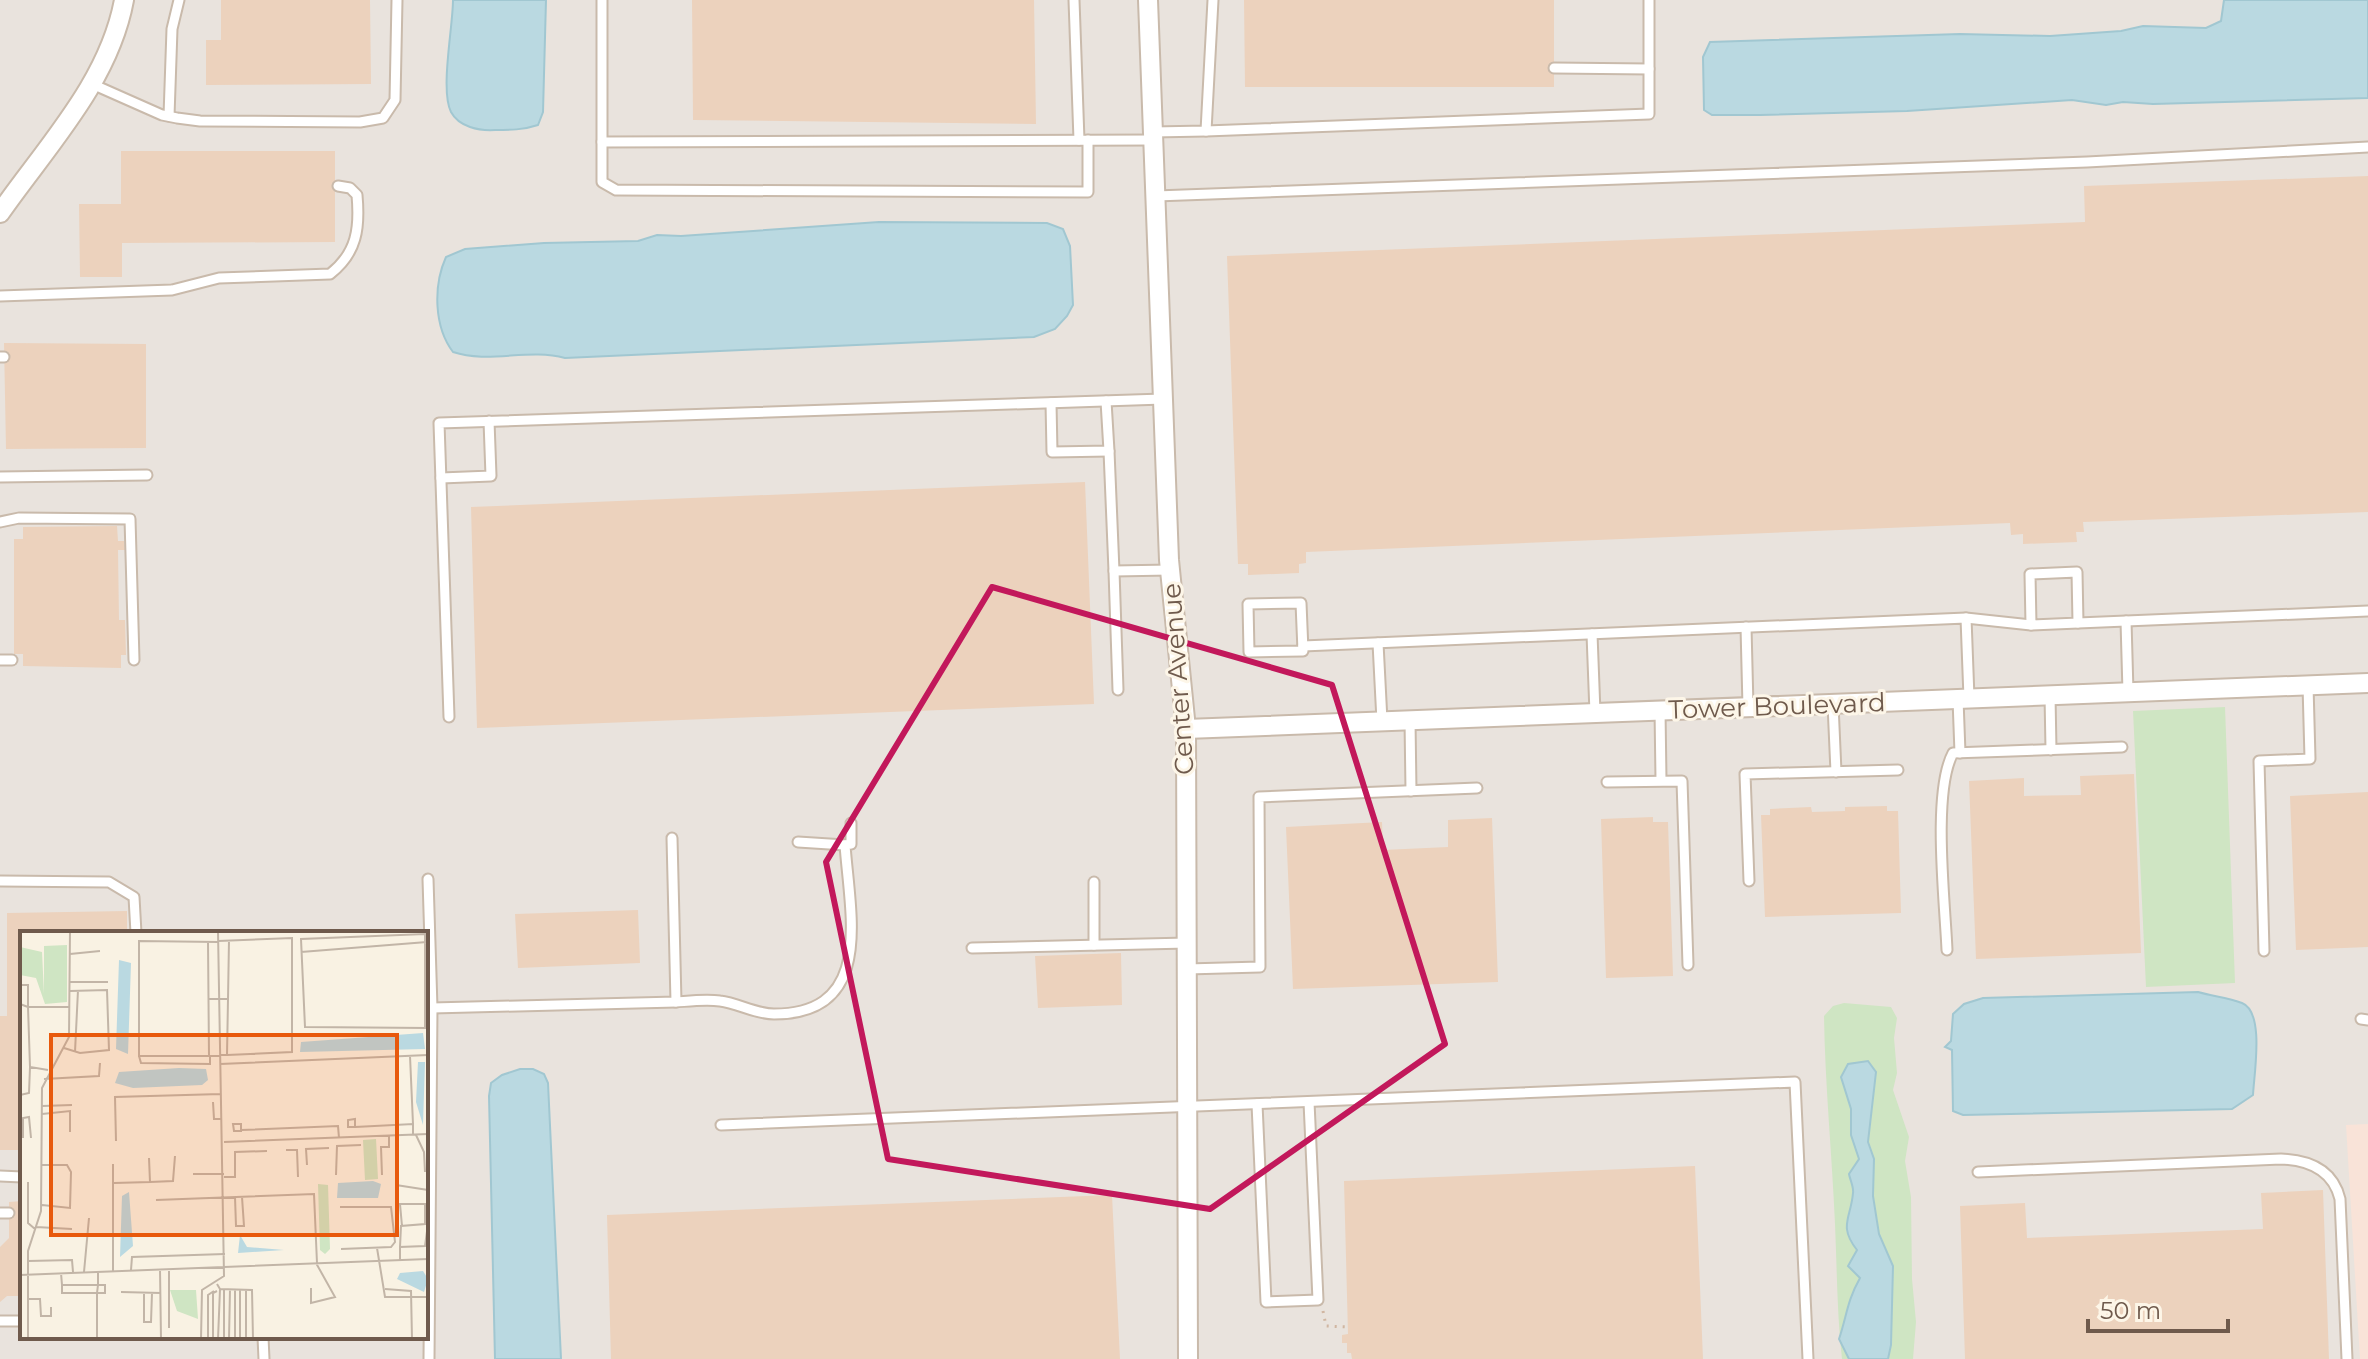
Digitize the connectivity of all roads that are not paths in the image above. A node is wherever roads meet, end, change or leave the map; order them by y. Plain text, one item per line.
1 (124, 0) edge
2 (179, 0) edge
3 (397, 0) edge
4 (602, 0) edge
5 (1074, 0) edge
6 (1148, 0) edge
7 (1213, 0) edge
8 (1649, 0) edge
9 (1554, 68) dead end
10 (1649, 69) junction
11 (92, 84) junction
12 (169, 116) junction
13 (1206, 131) junction
14 (1154, 136) junction
15 (1083, 140) junction
16 (602, 142) junction
17 (2368, 147) edge
18 (338, 186) dead end
19 (1156, 196) junction
20 (0, 213) edge
21 (0, 296) edge
22 (1163, 399) junction
23 (1106, 401) junction
24 (1051, 403) junction
25 (489, 421) junction
26 (1109, 451) junction
27 (147, 475) dead end
28 (0, 477) edge
29 (441, 478) junction
30 (0, 522) edge
31 (1170, 570) junction
32 (1114, 571) junction
33 (2368, 611) edge
34 (1966, 618) junction
35 (2126, 621) junction
36 (2078, 623) junction
37 (2031, 625) junction
38 (1746, 627) junction
39 (1592, 634) junction
40 (1378, 643) junction
41 (1303, 646) junction
42 (0, 660) edge
43 (12, 660) dead end
44 (134, 660) dead end
45 (2368, 683) edge
46 (2308, 685) junction
47 (1118, 690) dead end
48 (2128, 692) junction
49 (2050, 695) junction
50 (1964, 699) junction
51 (1833, 704) junction
52 (1748, 707) junction
53 (1660, 710) junction
54 (1595, 713) junction
55 (449, 717) dead end
56 (1410, 720) junction
57 (1382, 721) junction
58 (1186, 729) junction
59 (2122, 747) dead end
60 (2051, 750) junction
61 (1960, 753) junction
62 (1898, 770) dead end
63 (1836, 772) junction
64 (1661, 780) junction
65 (1607, 782) dead end
66 (1477, 788) dead end
67 (1411, 791) junction
68 (851, 823) dead end
69 (672, 838) dead end
70 (798, 842) dead end
71 (845, 845) junction
72 (428, 879) dead end
73 (0, 881) edge
74 (1749, 881) dead end
75 (1094, 882) dead end
76 (136, 931) edge
77 (1187, 943) junction
78 (1094, 945) junction
79 (972, 948) dead end
80 (1947, 950) dead end
81 (2264, 951) dead end
82 (1688, 965) dead end
83 (1187, 969) junction
84 (676, 1002) junction
85 (432, 1008) junction
86 (1309, 1102) junction
87 (1257, 1104) junction
88 (1187, 1106) junction
89 (721, 1125) dead end
90 (1978, 1172) dead end
91 (0, 1176) edge
92 (20, 1177) edge
93 (263, 1339) edge
94 (264, 1359) edge
95 (429, 1359) edge
96 (1188, 1359) edge
97 (1808, 1359) edge
98 (2347, 1359) edge

1 - 11 street
2 - 12 lane
3 - 12 lane
4 - 16 lane
5 - 15 lane
6 - 14 street, Center Avenue
7 - 13 lane
8 - 10 lane
9 - 10 lane
10 - 13 lane
11 - 12 lane
11 - 20 street
13 - 14 lane
14 - 15 lane
14 - 19 street, Center Avenue
15 - 16 lane
15 - 16 lane
17 - 19 lane
18 - 21 lane
19 - 22 street, Center Avenue
22 - 23 lane
22 - 31 street, Center Avenue
23 - 24 lane
23 - 26 lane
24 - 25 lane
24 - 26 lane
25 - 29 lane
25 - 29 lane
26 - 32 lane
27 - 28 lane
29 - 55 lane
30 - 44 lane
31 - 32 lane
31 - 58 street, Center Avenue
32 - 47 lane
33 - 35 lane
34 - 37 lane
34 - 38 lane
34 - 50 lane
35 - 36 lane
35 - 48 lane
36 - 37 lane
36 - 37 lane
38 - 39 lane
38 - 52 lane
39 - 40 lane
39 - 54 lane
40 - 41 lane
40 - 57 lane
41 - 41 lane
42 - 43 lane
45 - 46 street, Tower Boulevard
46 - 48 street, Tower Boulevard
46 - 81 lane
48 - 49 street, Tower Boulevard
49 - 50 street, Tower Boulevard
49 - 60 lane
50 - 51 street, Tower Boulevard
50 - 61 lane
51 - 52 street, Tower Boulevard
51 - 63 lane
52 - 53 street, Tower Boulevard
53 - 54 street, Tower Boulevard
53 - 64 lane
54 - 56 street, Tower Boulevard
56 - 57 street, Tower Boulevard
56 - 67 lane
57 - 58 street, Tower Boulevard
58 - 77 street, Center Avenue
59 - 60 lane
60 - 61 lane
61 - 80 lane
62 - 63 lane
63 - 74 lane
64 - 65 lane
64 - 82 lane
66 - 67 lane
67 - 83 lane
68 - 71 lane
69 - 84 lane
70 - 71 lane
71 - 84 lane
72 - 85 lane
73 - 76 lane
75 - 78 lane
77 - 78 lane
77 - 83 street, Center Avenue
78 - 79 lane
83 - 88 street, Center Avenue
84 - 85 lane
85 - 95 lane
86 - 87 lane
86 - 87 lane
86 - 97 lane
87 - 88 lane
88 - 89 lane
88 - 96 street, Center Avenue
90 - 98 lane
91 - 92 lane
93 - 94 lane

